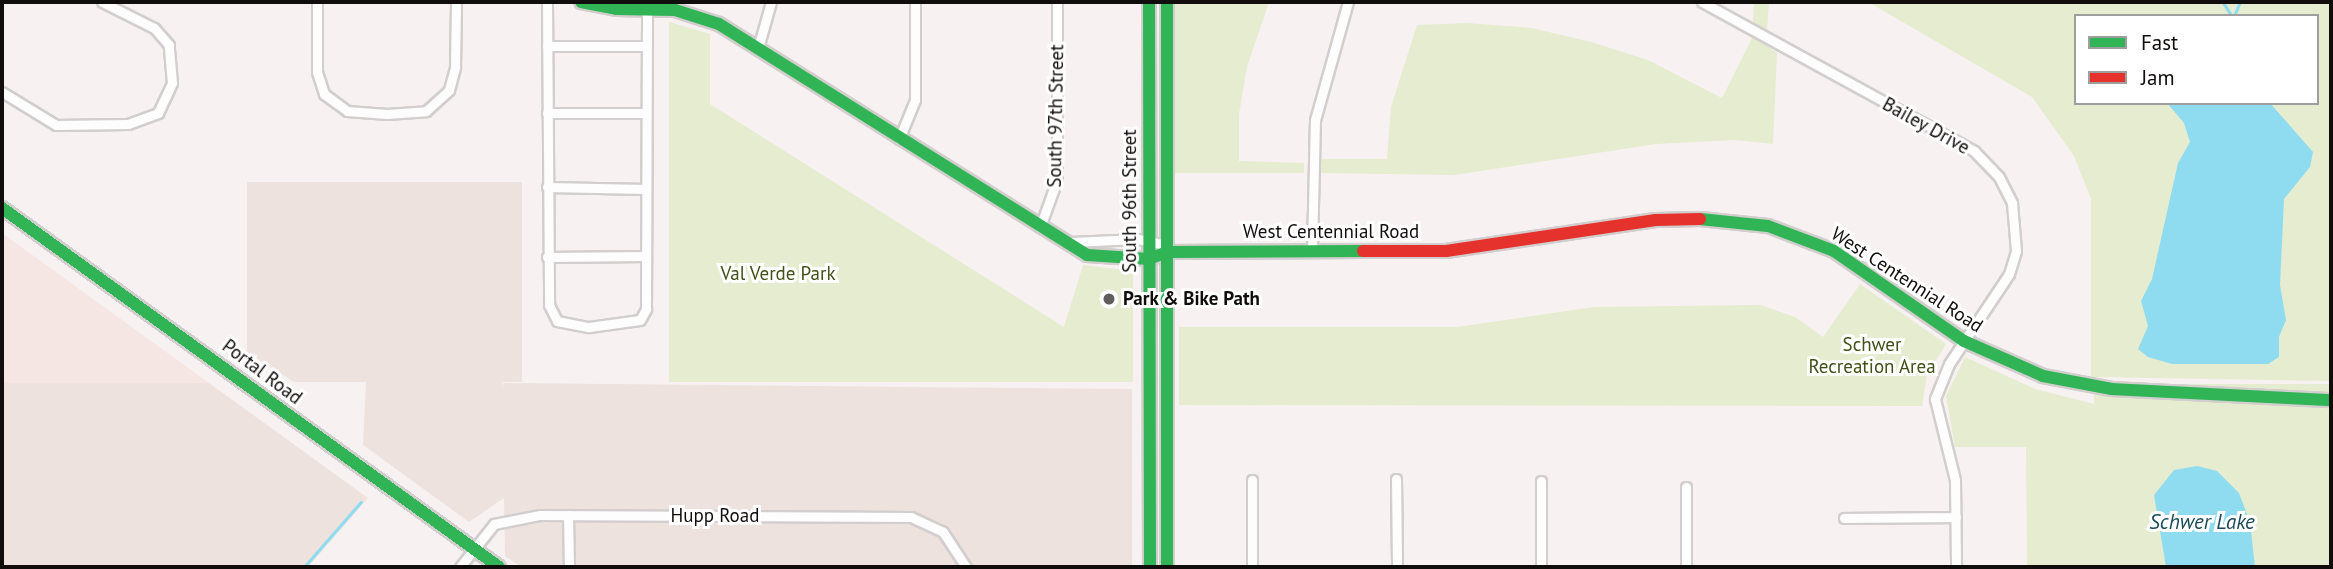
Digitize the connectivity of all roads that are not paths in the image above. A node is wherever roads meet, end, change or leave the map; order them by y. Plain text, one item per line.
1 (102, 2) edge
2 (317, 2) edge
3 (456, 2) edge
4 (547, 2) edge
5 (581, 2) edge
6 (771, 2) edge
7 (915, 2) edge
8 (1057, 2) edge
9 (1149, 2) edge
10 (1167, 2) edge
11 (1349, 2) edge
12 (1702, 2) edge
13 (647, 9) junction
14 (547, 46) junction
15 (646, 46) junction
16 (758, 48) junction
17 (2, 92) edge
18 (547, 113) junction
19 (646, 113) junction
20 (899, 139) junction
21 (547, 187) junction
22 (646, 189) junction
23 (2, 208) edge
24 (1040, 227) junction
25 (1149, 240) junction
26 (1071, 242) junction
27 (1167, 251) junction
28 (1312, 251) junction
29 (646, 256) junction
30 (547, 257) junction
31 (1149, 259) junction
32 (1964, 341) junction
33 (2331, 400) edge
34 (1396, 479) dead end
35 (1252, 480) dead end
36 (1541, 481) dead end
37 (1686, 486) dead end
38 (568, 515) junction
39 (1844, 517) dead end
40 (1956, 517) junction
41 (473, 549) junction
42 (460, 567) edge
43 (499, 567) edge
44 (569, 567) edge
45 (966, 567) edge
46 (1150, 567) edge
47 (1167, 567) edge
48 (1252, 567) edge
49 (1397, 567) edge
50 (1541, 567) edge
51 (1686, 567) edge
52 (1956, 567) edge

1 - 17 street
2 - 3 street
4 - 14 street
5 - 13 street, West Centennial Road
6 - 16 street
7 - 20 street
8 - 24 street, South 97th Street
9 - 25 street, South 96th Street
10 - 27 street, South 96th Street
11 - 28 street
12 - 32 street, Bailey Drive
13 - 15 street
13 - 16 street, West Centennial Road
14 - 15 street
14 - 18 street
15 - 19 street
16 - 20 street, West Centennial Road
18 - 19 street
18 - 21 street
19 - 22 street
20 - 24 street, West Centennial Road
21 - 22 street
21 - 30 street
22 - 29 street
23 - 41 street, Portal Road
24 - 26 street, West Centennial Road
25 - 26 street, West Centennial Road
25 - 27 street
25 - 31 street, South 96th Street
26 - 31 street, West Centennial Road
27 - 28 street, West Centennial Road
27 - 31 street, West Centennial Road
27 - 47 street, South 96th Street
28 - 32 street, West Centennial Road
29 - 30 street
29 - 30 street
31 - 46 street, South 96th Street
32 - 33 street, West Centennial Road
32 - 40 street, Bailey Drive
34 - 49 street
35 - 48 street
36 - 50 street
37 - 51 street
38 - 41 street, Hupp Road
38 - 44 street
38 - 45 street, Hupp Road
39 - 40 street
40 - 52 street, Bailey Drive
41 - 42 street, Hupp Road
41 - 43 street, Portal Road

